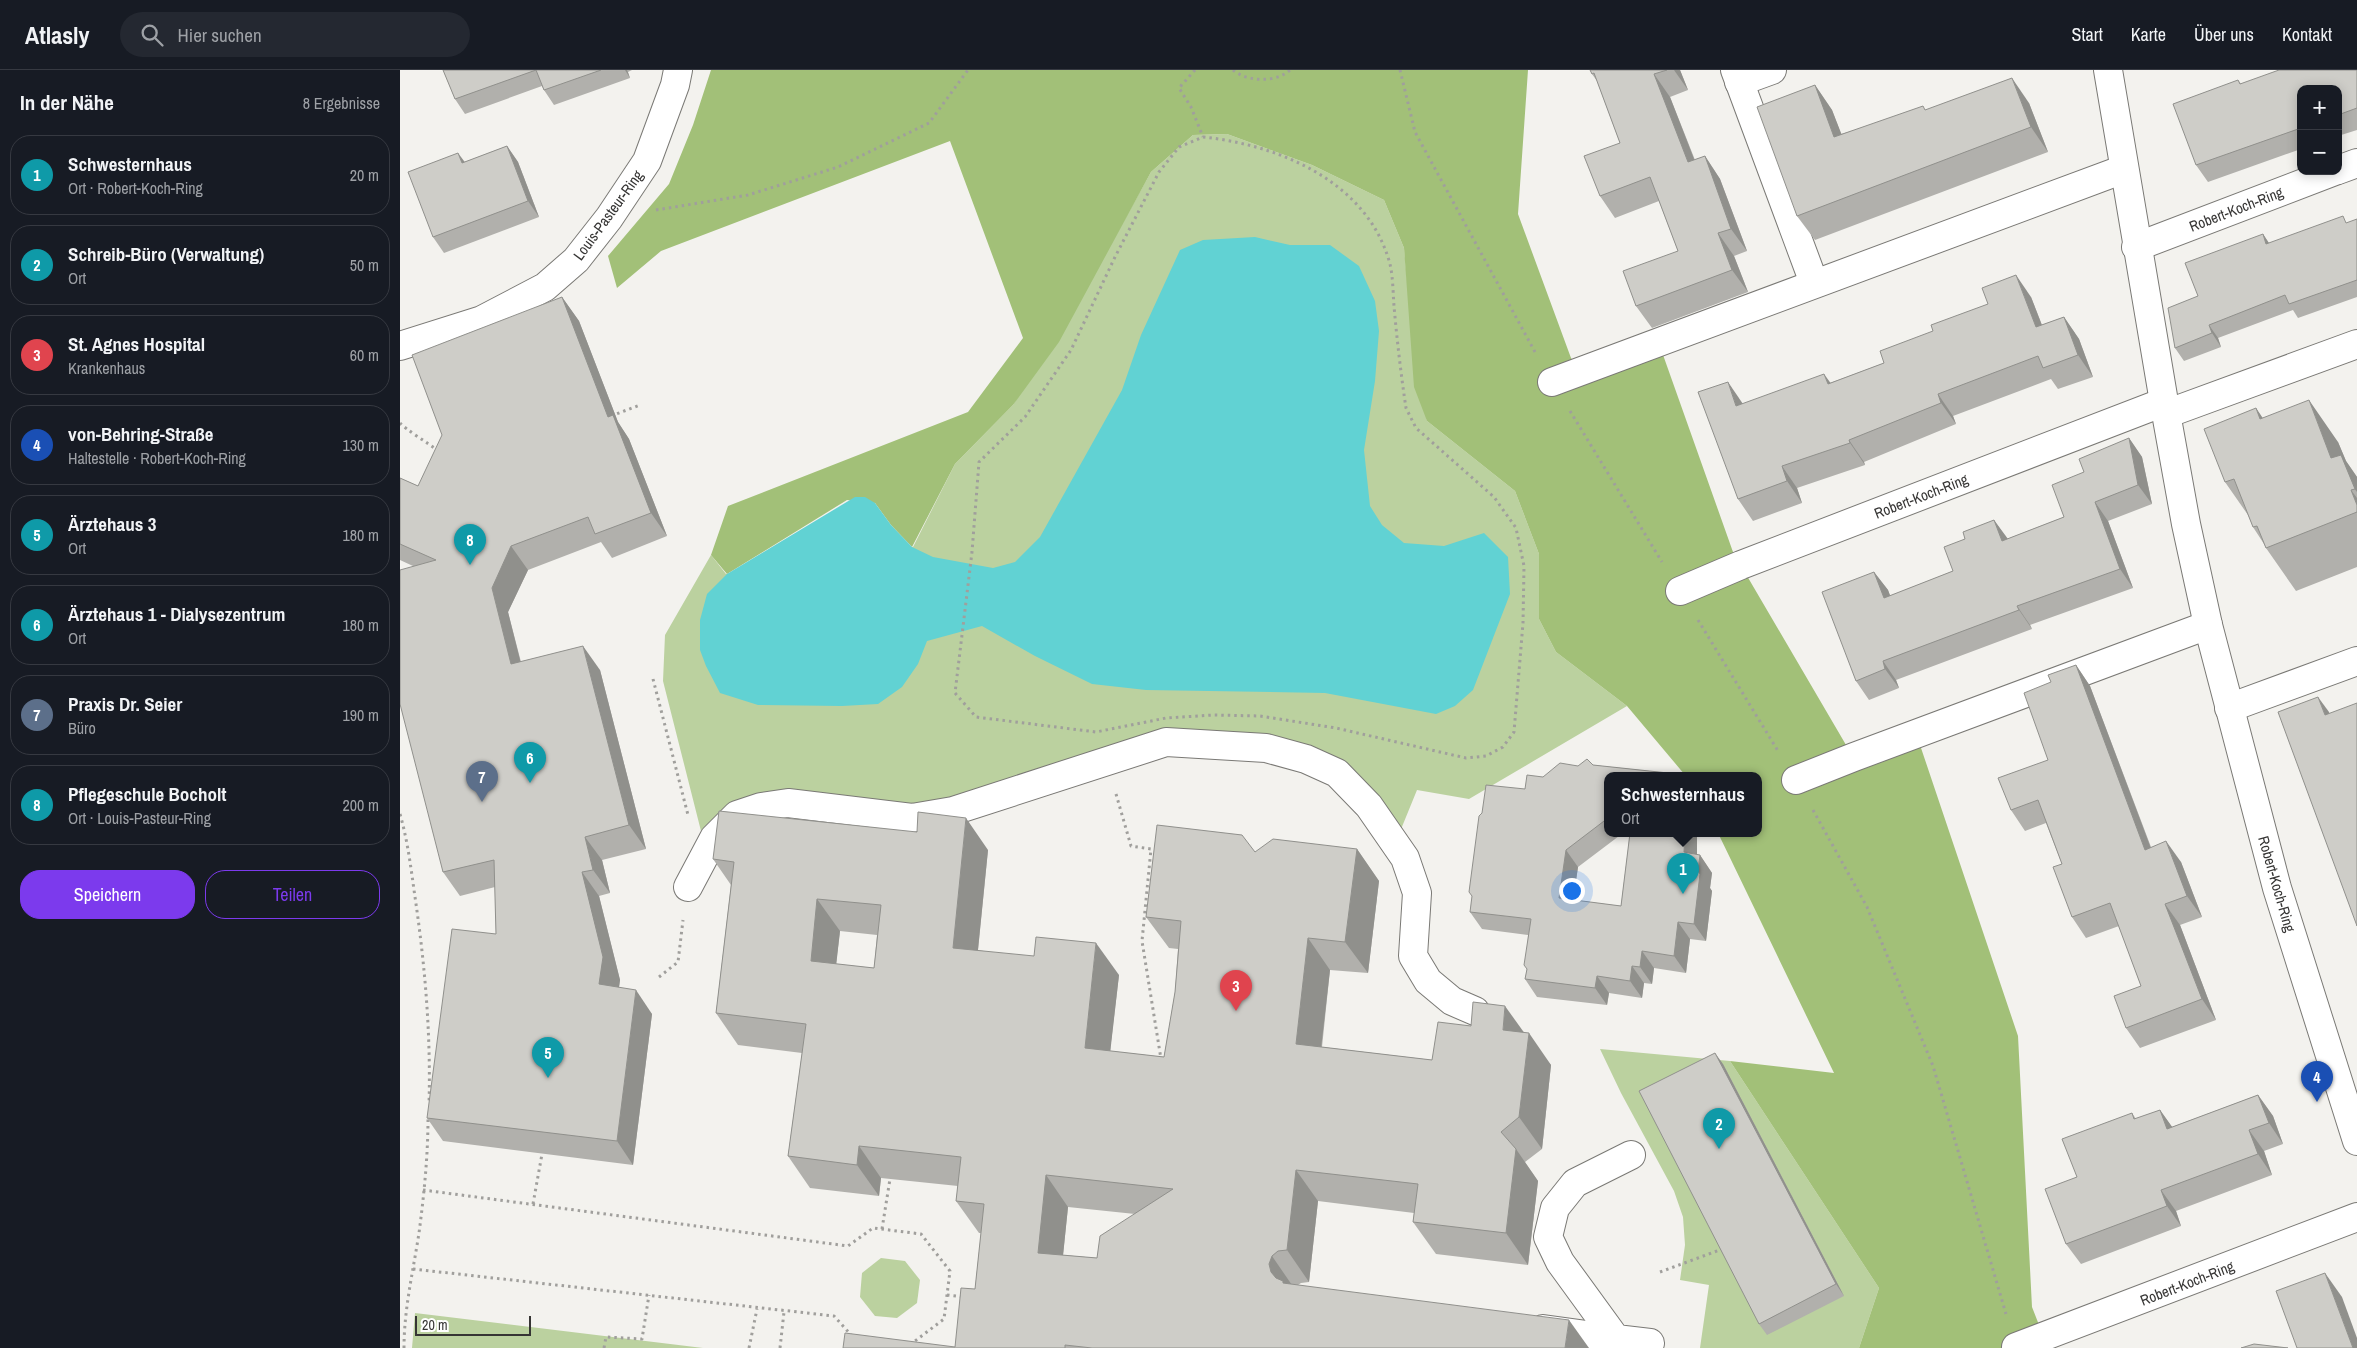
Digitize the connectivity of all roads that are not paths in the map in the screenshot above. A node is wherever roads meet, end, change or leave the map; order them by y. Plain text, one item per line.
1 (678, 70) edge
2 (1772, 70) edge
3 (2108, 70) edge
4 (1737, 76) edge
5 (2357, 163) edge
6 (2124, 168) junction
7 (2342, 169) edge
8 (2325, 175) edge
9 (2136, 247) junction
10 (1814, 283) junction
11 (2357, 344) edge
12 (400, 346) edge
13 (1552, 382) road end
14 (2165, 408) junction
15 (1680, 591) road end
16 (2208, 625) junction
17 (2357, 661) edge
18 (2229, 708) junction
19 (1796, 780) road end
20 (688, 888) dead end
21 (1475, 1011) edge
22 (2357, 1141) edge
23 (1631, 1155) dead end
24 (2357, 1217) edge
25 (1520, 1326) edge
26 (1616, 1339) junction
27 (1650, 1343) dead end
28 (2016, 1347) edge

1 - 12 street, Louis-Pasteur-Ring
2 - 4 street
3 - 6 street, Robert-Koch-Ring
4 - 10 street
5 - 7 street
6 - 9 street, Robert-Koch-Ring
6 - 10 street
8 - 9 street, Robert-Koch-Ring
9 - 14 street, Robert-Koch-Ring
10 - 13 street
11 - 14 street, Robert-Koch-Ring
14 - 15 street, Robert-Koch-Ring
14 - 16 street, Robert-Koch-Ring
16 - 18 street, Robert-Koch-Ring
16 - 19 street
17 - 18 street
18 - 22 street, Robert-Koch-Ring
20 - 21 street
23 - 26 street
24 - 28 street, Robert-Koch-Ring
25 - 26 street
26 - 27 street

